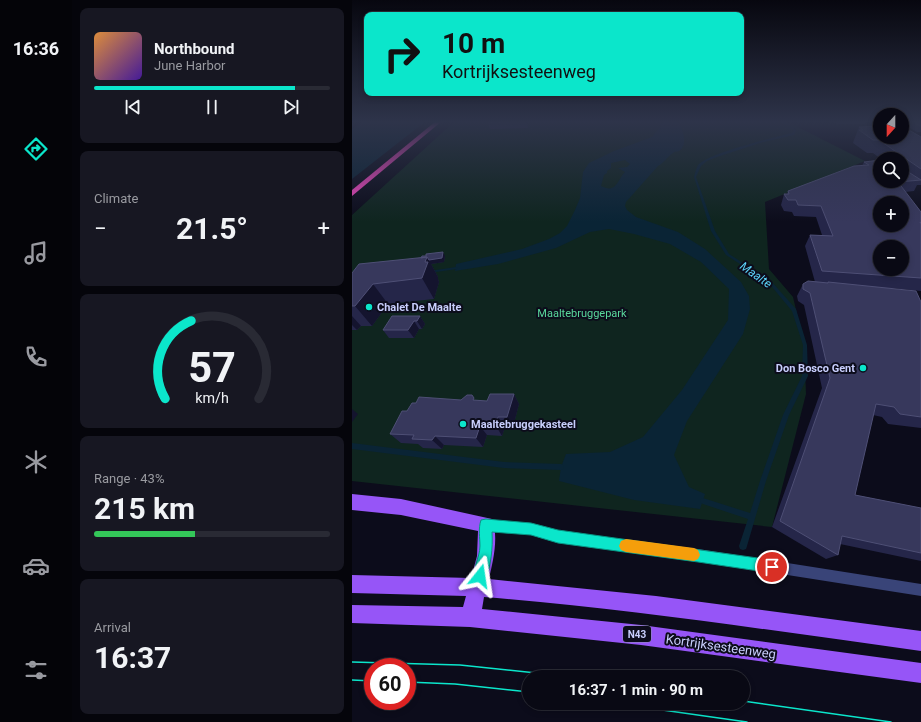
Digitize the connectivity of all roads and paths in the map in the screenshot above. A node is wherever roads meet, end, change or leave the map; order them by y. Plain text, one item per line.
1 (399, 155) edge
2 (352, 194) edge
3 (352, 502) edge
4 (486, 525) junction
5 (352, 584) edge
6 (478, 587) junction
7 (921, 590) edge
8 (352, 614) edge
9 (470, 617) junction
10 (921, 641) edge
11 (921, 673) edge

1 - 2 highway
3 - 4 main road
4 - 6 main road
4 - 7 street
5 - 6 main road
6 - 9 main road
6 - 10 main road
8 - 9 main road, Kortrijksesteenweg / N43
9 - 11 main road, Kortrijksesteenweg / N43

